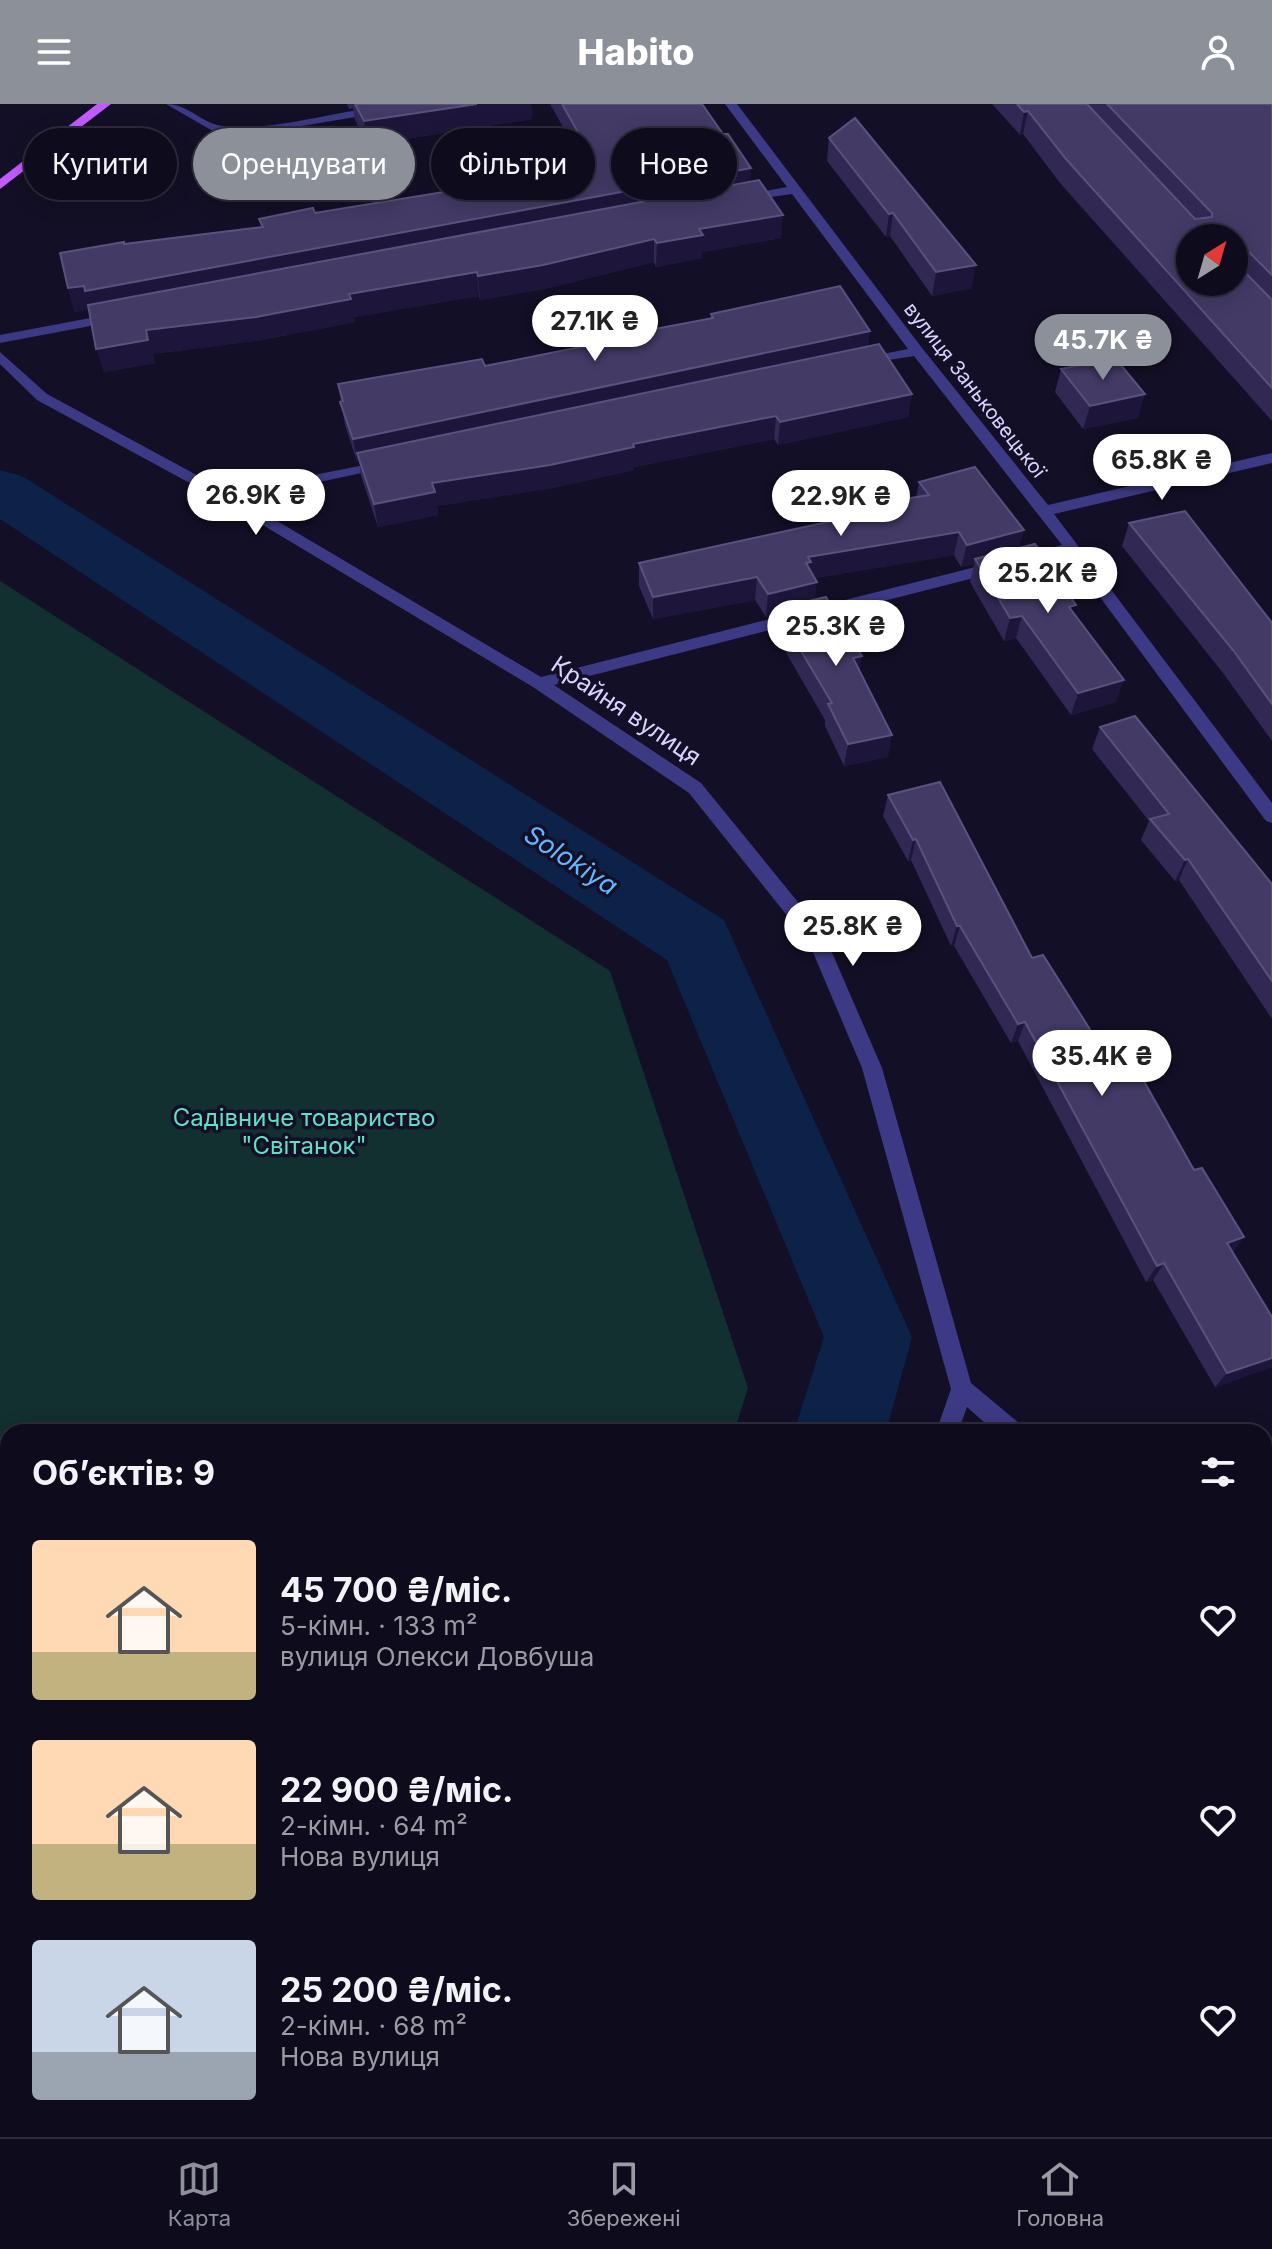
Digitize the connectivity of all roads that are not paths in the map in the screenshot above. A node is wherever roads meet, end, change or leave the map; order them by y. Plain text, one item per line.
1 (105, 104) edge
2 (172, 104) edge
3 (409, 104) edge
4 (731, 104) edge
5 (0, 185) edge
6 (797, 189) junction
7 (734, 201) edge
8 (125, 315) edge
9 (0, 339) edge
10 (917, 351) junction
11 (0, 356) edge
12 (840, 367) edge
13 (1272, 458) edge
14 (395, 461) edge
15 (226, 497) junction
16 (1044, 511) junction
17 (1072, 548) junction
18 (539, 683) junction
19 (1272, 816) edge
20 (962, 1389) junction
21 (950, 1424) edge
22 (1003, 1424) edge

1 - 5 main road
2 - 3 street
4 - 6 street, вулиця Заньковецької
6 - 7 street
6 - 10 street, вулиця Заньковецької
8 - 9 street
10 - 12 street
10 - 16 street, вулиця Заньковецької
11 - 15 street, Крайня вулиця
13 - 16 street
14 - 15 street
15 - 18 street, Крайня вулиця
16 - 17 street, вулиця Заньковецької
17 - 18 street
17 - 19 street, вулиця Заньковецької
18 - 20 street, Крайня вулиця
20 - 21 street
20 - 22 street

